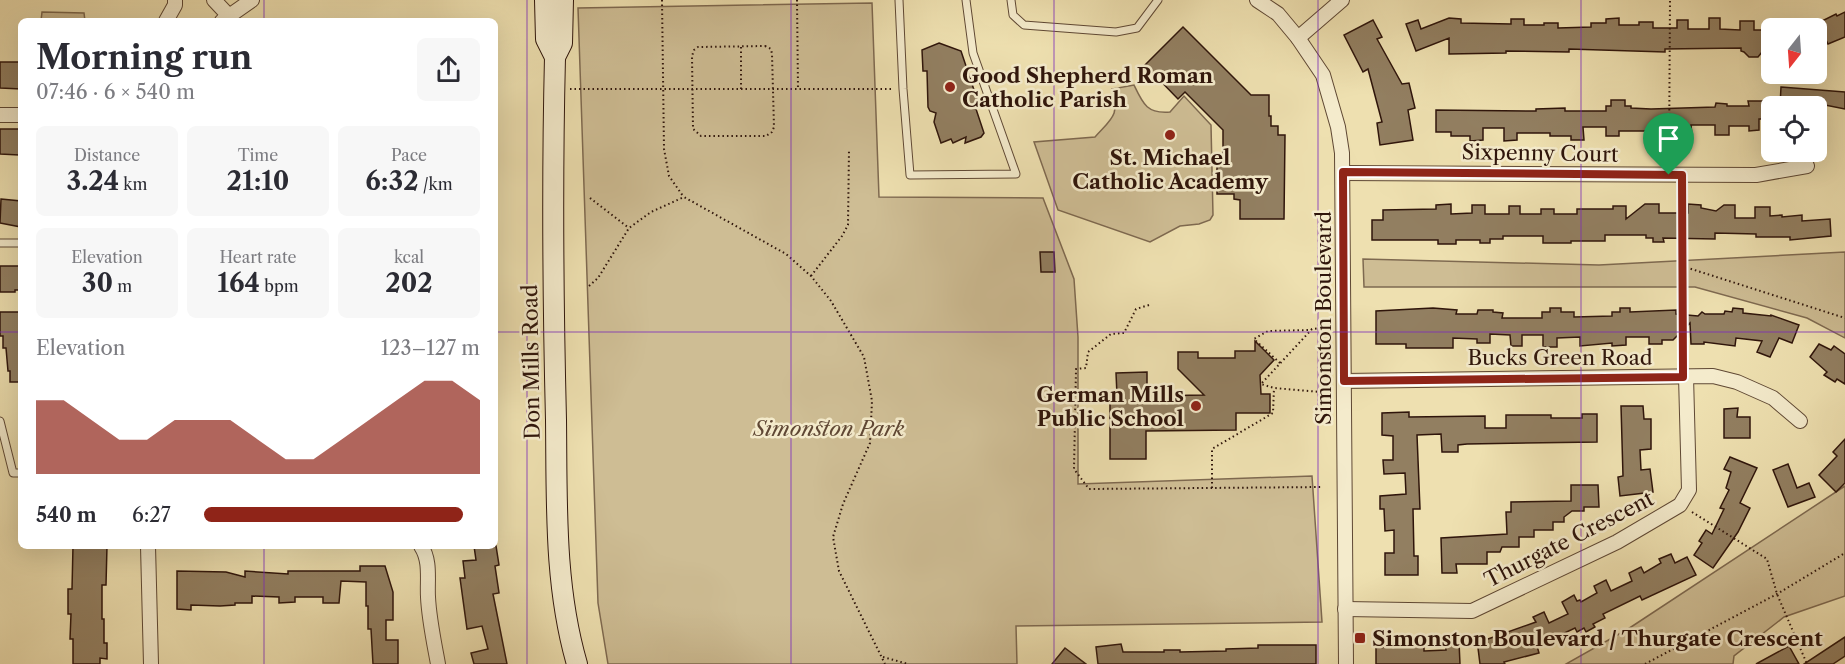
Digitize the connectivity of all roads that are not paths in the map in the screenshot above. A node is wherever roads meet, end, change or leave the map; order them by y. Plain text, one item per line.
1 (175, 0) edge
2 (214, 0) edge
3 (252, 0) edge
4 (544, 0) edge
5 (563, 0) edge
6 (899, 0) edge
7 (966, 0) edge
8 (1011, 0) edge
9 (1158, 0) edge
10 (1257, 0) edge
11 (1342, 0) edge
12 (168, 18) edge
13 (224, 18) edge
14 (226, 18) edge
15 (1298, 38) junction
16 (555, 57) junction
17 (18, 115) edge
18 (0, 116) edge
19 (1807, 166) dead end
20 (1343, 172) junction
21 (0, 243) edge
22 (18, 243) edge
23 (1684, 377) junction
24 (1344, 381) junction
25 (0, 421) edge
26 (1800, 421) dead end
27 (18, 473) edge
28 (148, 549) edge
29 (423, 549) edge
30 (1345, 609) junction
31 (150, 664) edge
32 (438, 664) edge
33 (577, 664) edge
34 (1346, 664) edge

1 - 12 street
2 - 13 street
3 - 14 street
4 - 16 main road, Don Mills Road
5 - 16 main road, Don Mills Road
6 - 7 lane
8 - 9 lane
10 - 15 street, Simonston Boulevard
11 - 15 street
15 - 20 street, Simonston Boulevard
16 - 33 main road, Don Mills Road
17 - 18 street
19 - 20 street, Sixpenny Court
20 - 24 street, Simonston Boulevard
21 - 22 lane
23 - 24 street, Bucks Green Road
23 - 26 street, Bucks Green Road
23 - 30 street, Thurgate Crescent
24 - 30 street, Simonston Boulevard
25 - 27 lane
28 - 31 street
29 - 32 street
30 - 34 street, Simonston Boulevard

